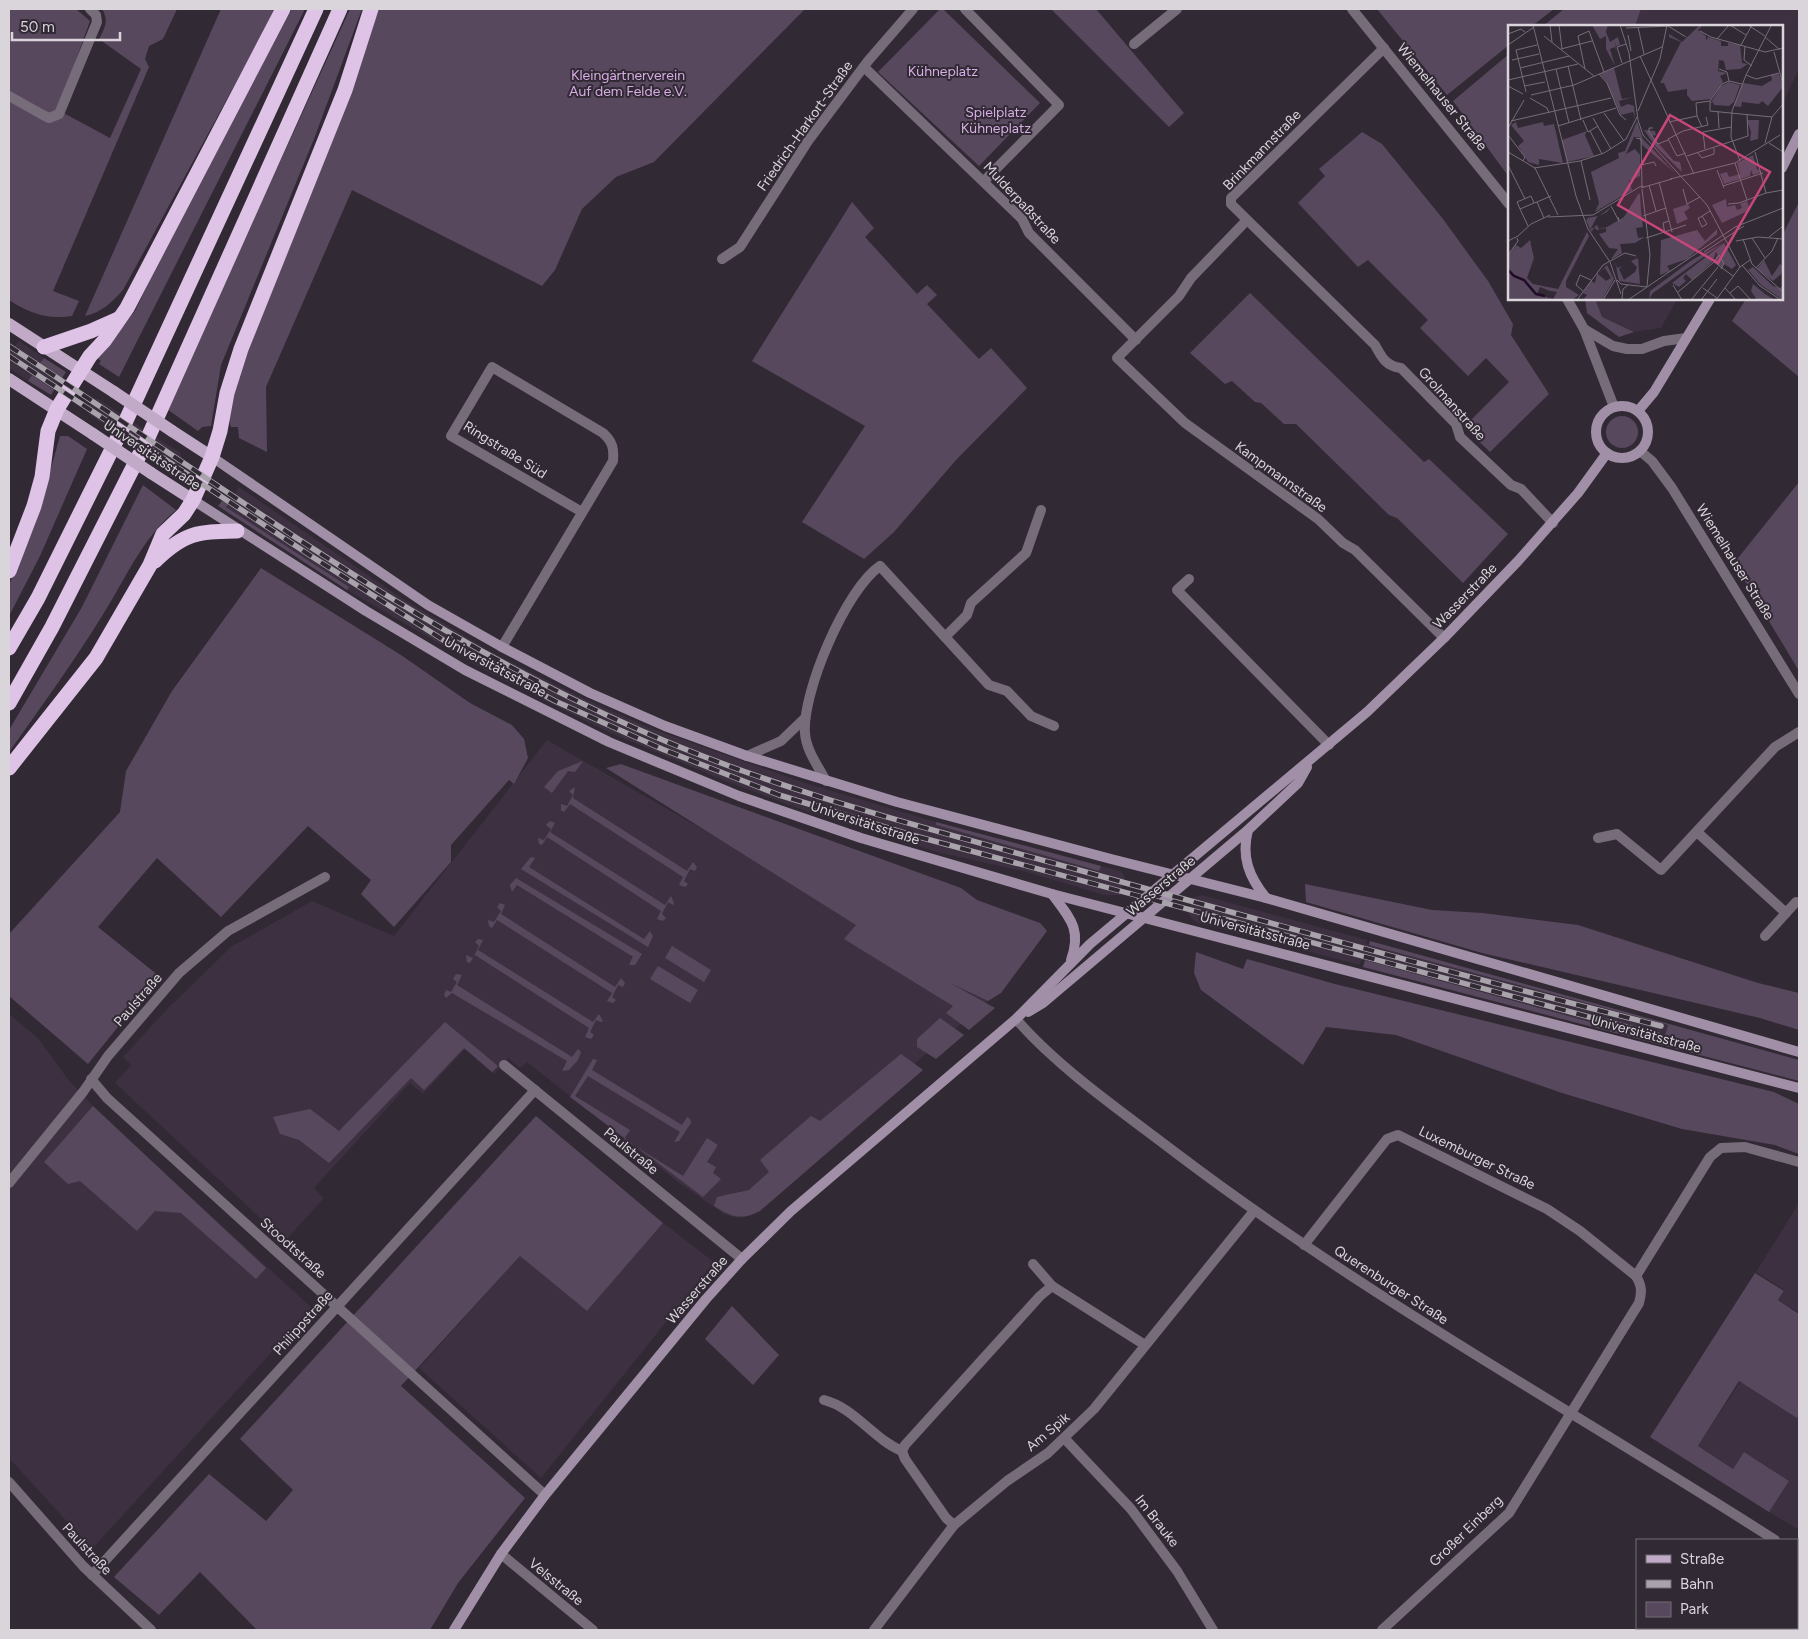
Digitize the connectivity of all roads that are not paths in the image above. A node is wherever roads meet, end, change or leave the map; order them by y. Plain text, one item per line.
1 (90, 9) edge
2 (283, 9) edge
3 (316, 9) edge
4 (340, 9) edge
5 (371, 9) edge
6 (913, 9) edge
7 (965, 9) edge
8 (1177, 9) edge
9 (1352, 9) edge
10 (1134, 44) dead end
11 (1384, 48) junction
12 (864, 67) junction
13 (9, 96) edge
14 (1799, 134) edge
15 (1783, 166) edge
16 (984, 181) junction
17 (1508, 203) edge
18 (1247, 220) junction
19 (722, 259) dead end
20 (1568, 300) edge
21 (1709, 300) edge
22 (119, 318) junction
23 (9, 324) edge
24 (1584, 329) junction
25 (1686, 338) junction
26 (1136, 340) junction
27 (44, 348) junction
28 (80, 372) junction
29 (9, 379) edge
30 (1614, 407) junction
31 (57, 409) junction
32 (1638, 411) junction
33 (613, 447) joint
34 (1640, 451) junction
35 (1607, 453) junction
36 (212, 457) junction
37 (193, 500) junction
38 (1041, 510) dead end
39 (582, 512) junction
40 (1553, 523) junction
41 (238, 531) junction
42 (150, 565) junction
43 (9, 572) edge
44 (1188, 579) dead end
45 (945, 637) junction
46 (1444, 638) junction
47 (502, 647) junction
48 (9, 648) edge
49 (1799, 694) edge
50 (9, 703) edge
51 (805, 718) junction
52 (1054, 726) dead end
53 (1799, 732) edge
54 (1329, 745) junction
55 (747, 756) junction
56 (1310, 761) junction
57 (9, 768) edge
58 (826, 781) junction
59 (1248, 829) junction
60 (1697, 832) junction
61 (1598, 838) dead end
62 (1174, 874) junction
63 (325, 877) dead end
64 (1191, 879) junction
65 (1052, 894) junction
66 (1266, 898) junction
67 (1796, 902) dead end
68 (1786, 912) junction
69 (1126, 914) junction
70 (1144, 919) junction
71 (1765, 936) dead end
72 (1071, 962) junction
73 (1016, 1019) junction
74 (1799, 1052) edge
75 (504, 1064) dead end
76 (91, 1079) junction
77 (1799, 1088) edge
78 (534, 1090) junction
79 (1799, 1162) edge
80 (9, 1183) edge
81 (1254, 1212) junction
82 (1304, 1245) junction
83 (742, 1259) junction
84 (1034, 1264) dead end
85 (1636, 1276) junction
86 (1052, 1286) junction
87 (337, 1306) junction
88 (1145, 1345) junction
89 (824, 1400) dead end
90 (1570, 1414) junction
91 (1065, 1439) junction
92 (902, 1451) junction
93 (9, 1482) edge
94 (545, 1495) junction
95 (954, 1525) junction
96 (1761, 1531) junction
97 (1756, 1539) edge
98 (1773, 1539) edge
99 (501, 1554) junction
100 (92, 1575) junction
101 (151, 1630) edge
102 (454, 1630) edge
103 (593, 1630) edge
104 (874, 1630) edge
105 (1213, 1630) edge
106 (1382, 1630) edge

1 - 13 street
2 - 22 highway
3 - 48 highway
4 - 50 highway
5 - 36 highway
6 - 12 street, Friedrich-Harkort-Straße
7 - 16 street
8 - 10 street
9 - 11 street, Wiemelhauser Straße
11 - 17 street, Wiemelhauser Straße
11 - 18 street, Brinkmannstraße
12 - 16 street, Mulderpaßstraße
12 - 19 street, Friedrich-Harkort-Straße
14 - 15 main road
16 - 26 street, Mulderpaßstraße
18 - 26 street
18 - 40 street, Grolmanstraße
20 - 24 street
21 - 25 main road
22 - 27 highway
22 - 28 highway
23 - 27 main road, Universitätsstraße
24 - 25 street
24 - 30 street
25 - 32 main road
26 - 46 street, Kampmannstraße
27 - 28 main road, Universitätsstraße
28 - 31 highway
28 - 36 main road, Universitätsstraße, bridge
29 - 31 main road, Universitätsstraße
30 - 32 main road
30 - 35 main road
31 - 37 main road, Universitätsstraße, bridge
31 - 43 highway
32 - 34 main road
33 - 39 street, Universitätsstraße
33 - 39 street, Ringstraße Süd
34 - 35 main road
34 - 49 street, Wiemelhauser Straße
35 - 40 main road, Wasserstraße
36 - 37 highway
36 - 47 main road, Universitätsstraße
37 - 41 main road, Universitätsstraße
37 - 42 highway
38 - 45 street
39 - 47 street, Universitätsstraße
40 - 46 main road, Wasserstraße
41 - 42 highway
41 - 65 main road, Universitätsstraße
42 - 57 highway
44 - 54 street
45 - 51 street, Universitätsstraße
45 - 52 street, Universitätsstraße
46 - 54 main road, Wasserstraße
47 - 55 main road, Universitätsstraße
51 - 55 street
51 - 58 street, Universitätsstraße
53 - 60 street
54 - 56 main road, Wasserstraße
55 - 58 main road, Universitätsstraße
56 - 59 main road, Wasserstraße
56 - 62 main road, Wasserstraße
58 - 62 main road, Universitätsstraße
59 - 64 main road, Wasserstraße
59 - 66 main road
60 - 61 street
60 - 68 street
62 - 64 main road, Universitätsstraße
62 - 69 main road, Wasserstraße
63 - 76 street, Paulstraße
64 - 66 main road, Universitätsstraße
64 - 70 main road, Wasserstraße
65 - 69 main road, Universitätsstraße
65 - 72 main road
66 - 74 main road, Universitätsstraße
67 - 68 street
68 - 71 street
69 - 70 main road, Universitätsstraße
69 - 72 main road, Wasserstraße
70 - 73 main road, Wasserstraße
70 - 77 main road, Universitätsstraße
72 - 73 main road, Wasserstraße
73 - 81 street, Querenburger Straße
73 - 83 main road, Wasserstraße
75 - 78 street, Paulstraße
76 - 80 street, Paulstraße
76 - 87 street, Stoodtstraße
78 - 83 street, Paulstraße
78 - 87 street, Philippstraße
79 - 85 street
81 - 82 street, Querenburger Straße
81 - 88 street, Am Spik
82 - 85 street, Luxemburger Straße
82 - 90 street, Querenburger Straße
83 - 94 main road, Wasserstraße
84 - 86 street
85 - 90 street
86 - 88 street
86 - 92 street
87 - 94 street, Stoodtstraße
87 - 100 street, Philippstraße
88 - 91 street, Am Spik
89 - 92 street
90 - 96 street, Querenburger Straße
90 - 106 street, Großer Einberg
91 - 95 street, Am Spik
91 - 105 street, Im Brauke
92 - 95 street
93 - 100 street, Paulstraße
94 - 99 main road, Wasserstraße
95 - 104 street, Am Spik
96 - 97 street
96 - 98 street, Querenburger Straße
99 - 102 main road, Wasserstraße
99 - 103 street, Velsstraße
100 - 101 street, Paulstraße

